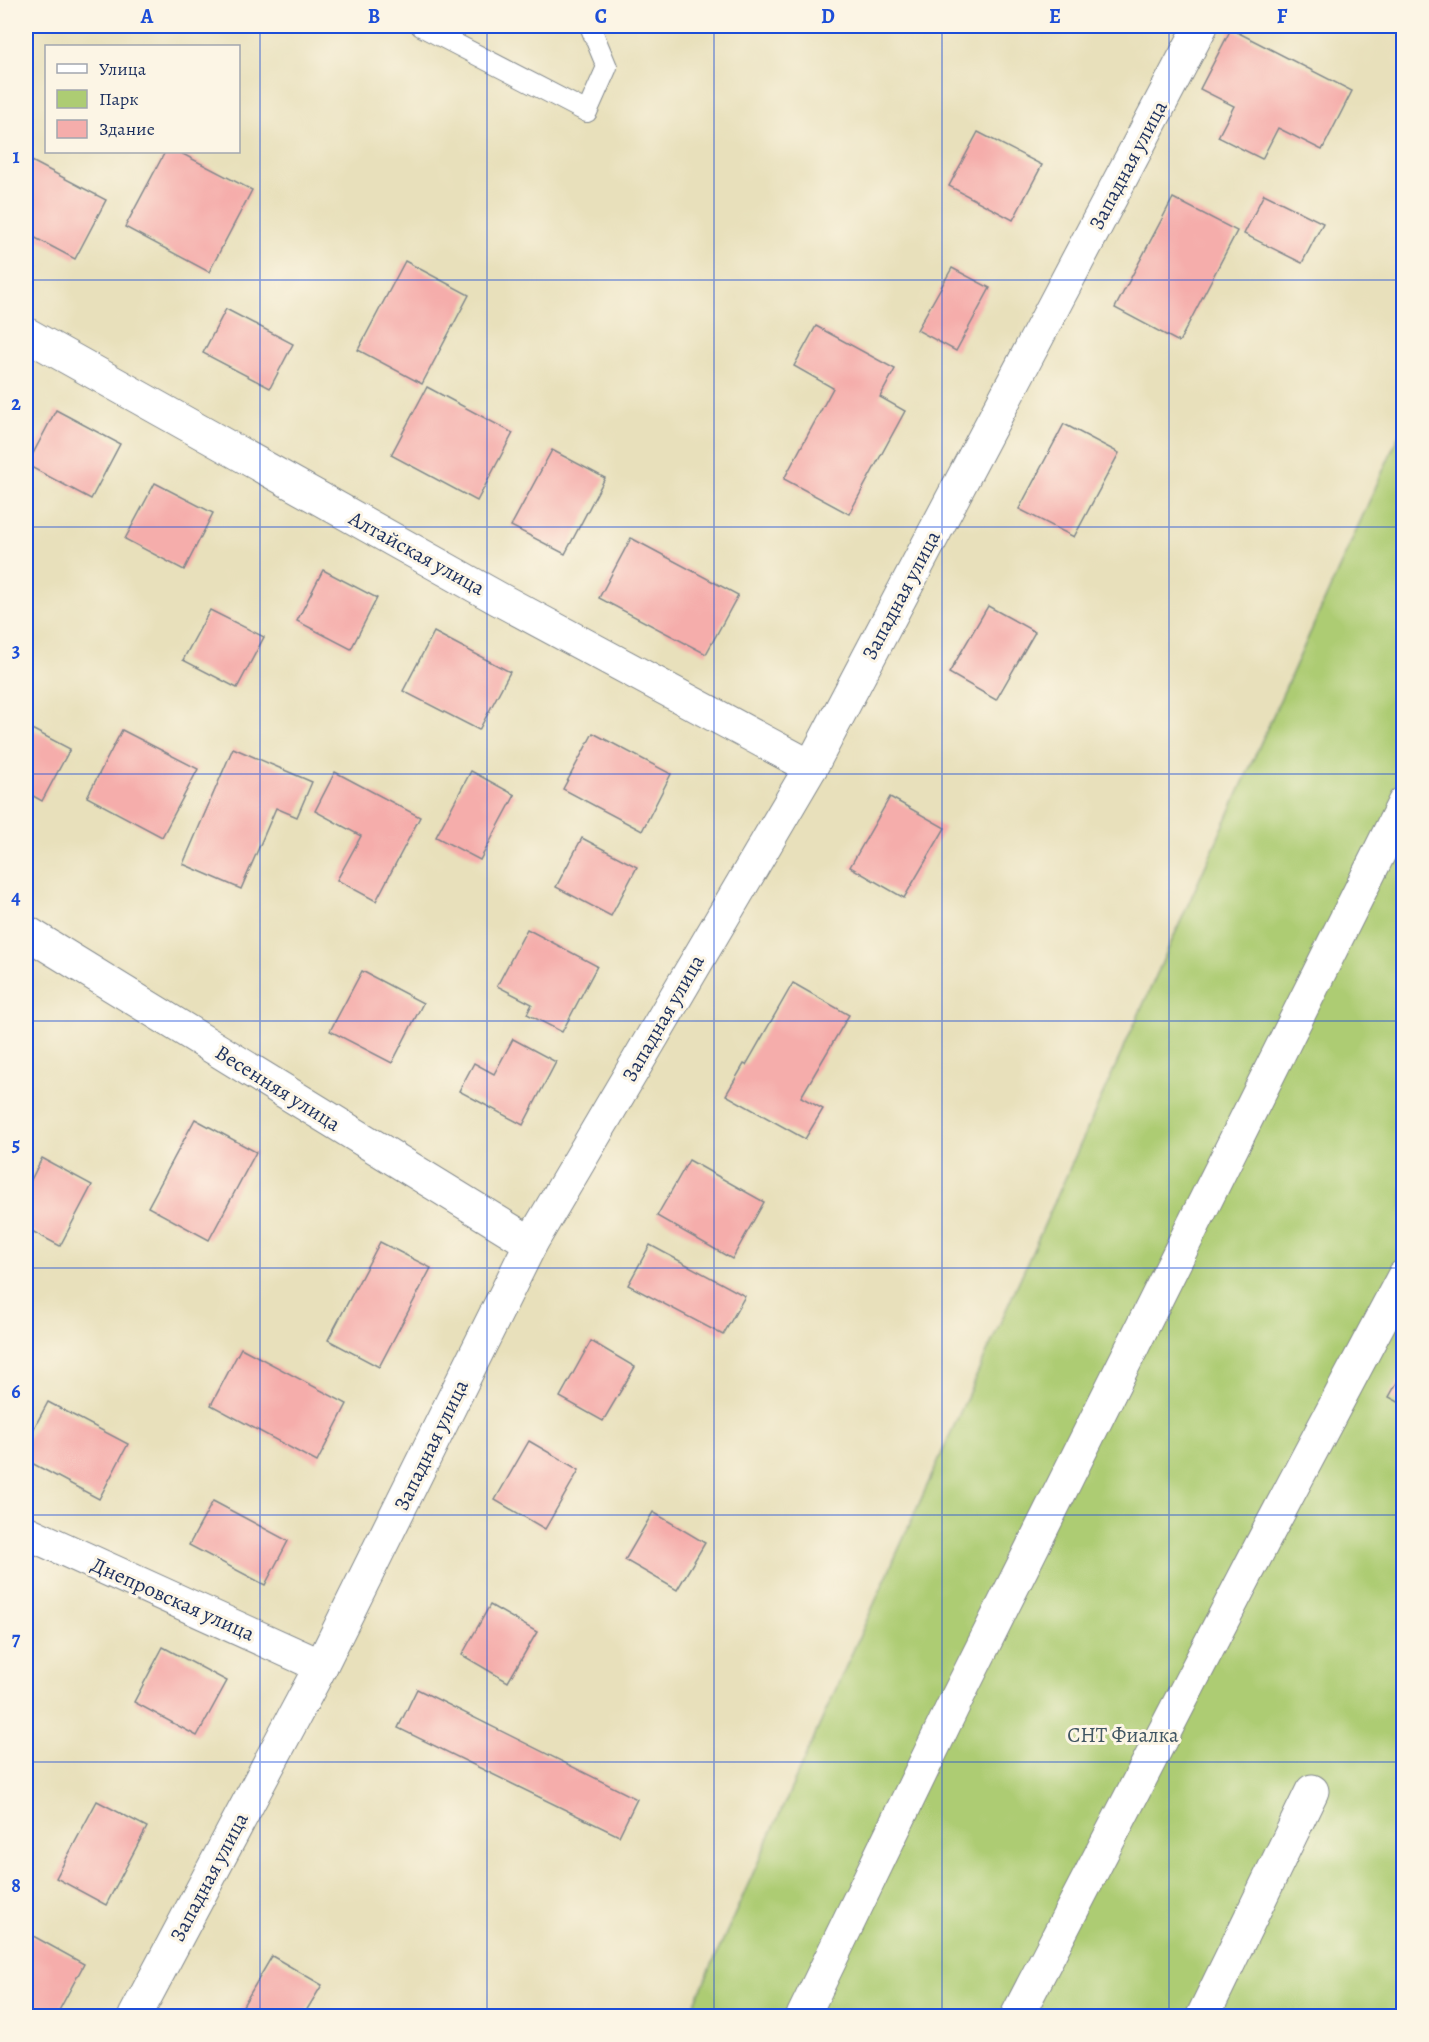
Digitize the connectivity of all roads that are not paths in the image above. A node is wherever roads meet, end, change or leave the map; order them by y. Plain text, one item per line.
1 (421, 26) edge
2 (590, 26) edge
3 (1202, 26) edge
4 (26, 334) edge
5 (811, 767) junction
6 (1404, 803) edge
7 (26, 932) edge
8 (531, 1243) junction
9 (1404, 1276) edge
10 (26, 1532) edge
11 (321, 1666) junction
12 (1312, 1791) dead end
13 (135, 2016) edge
14 (802, 2016) edge
15 (1017, 2016) edge
16 (1203, 2016) edge

1 - 2 lane
3 - 5 street, Западная улица
4 - 5 street, Алтайская улица
5 - 8 street, Западная улица
6 - 14 street
7 - 8 street, Весенняя улица
8 - 11 street, Западная улица
9 - 15 street
10 - 11 street, Днепровская улица
11 - 13 street, Западная улица
12 - 16 street

